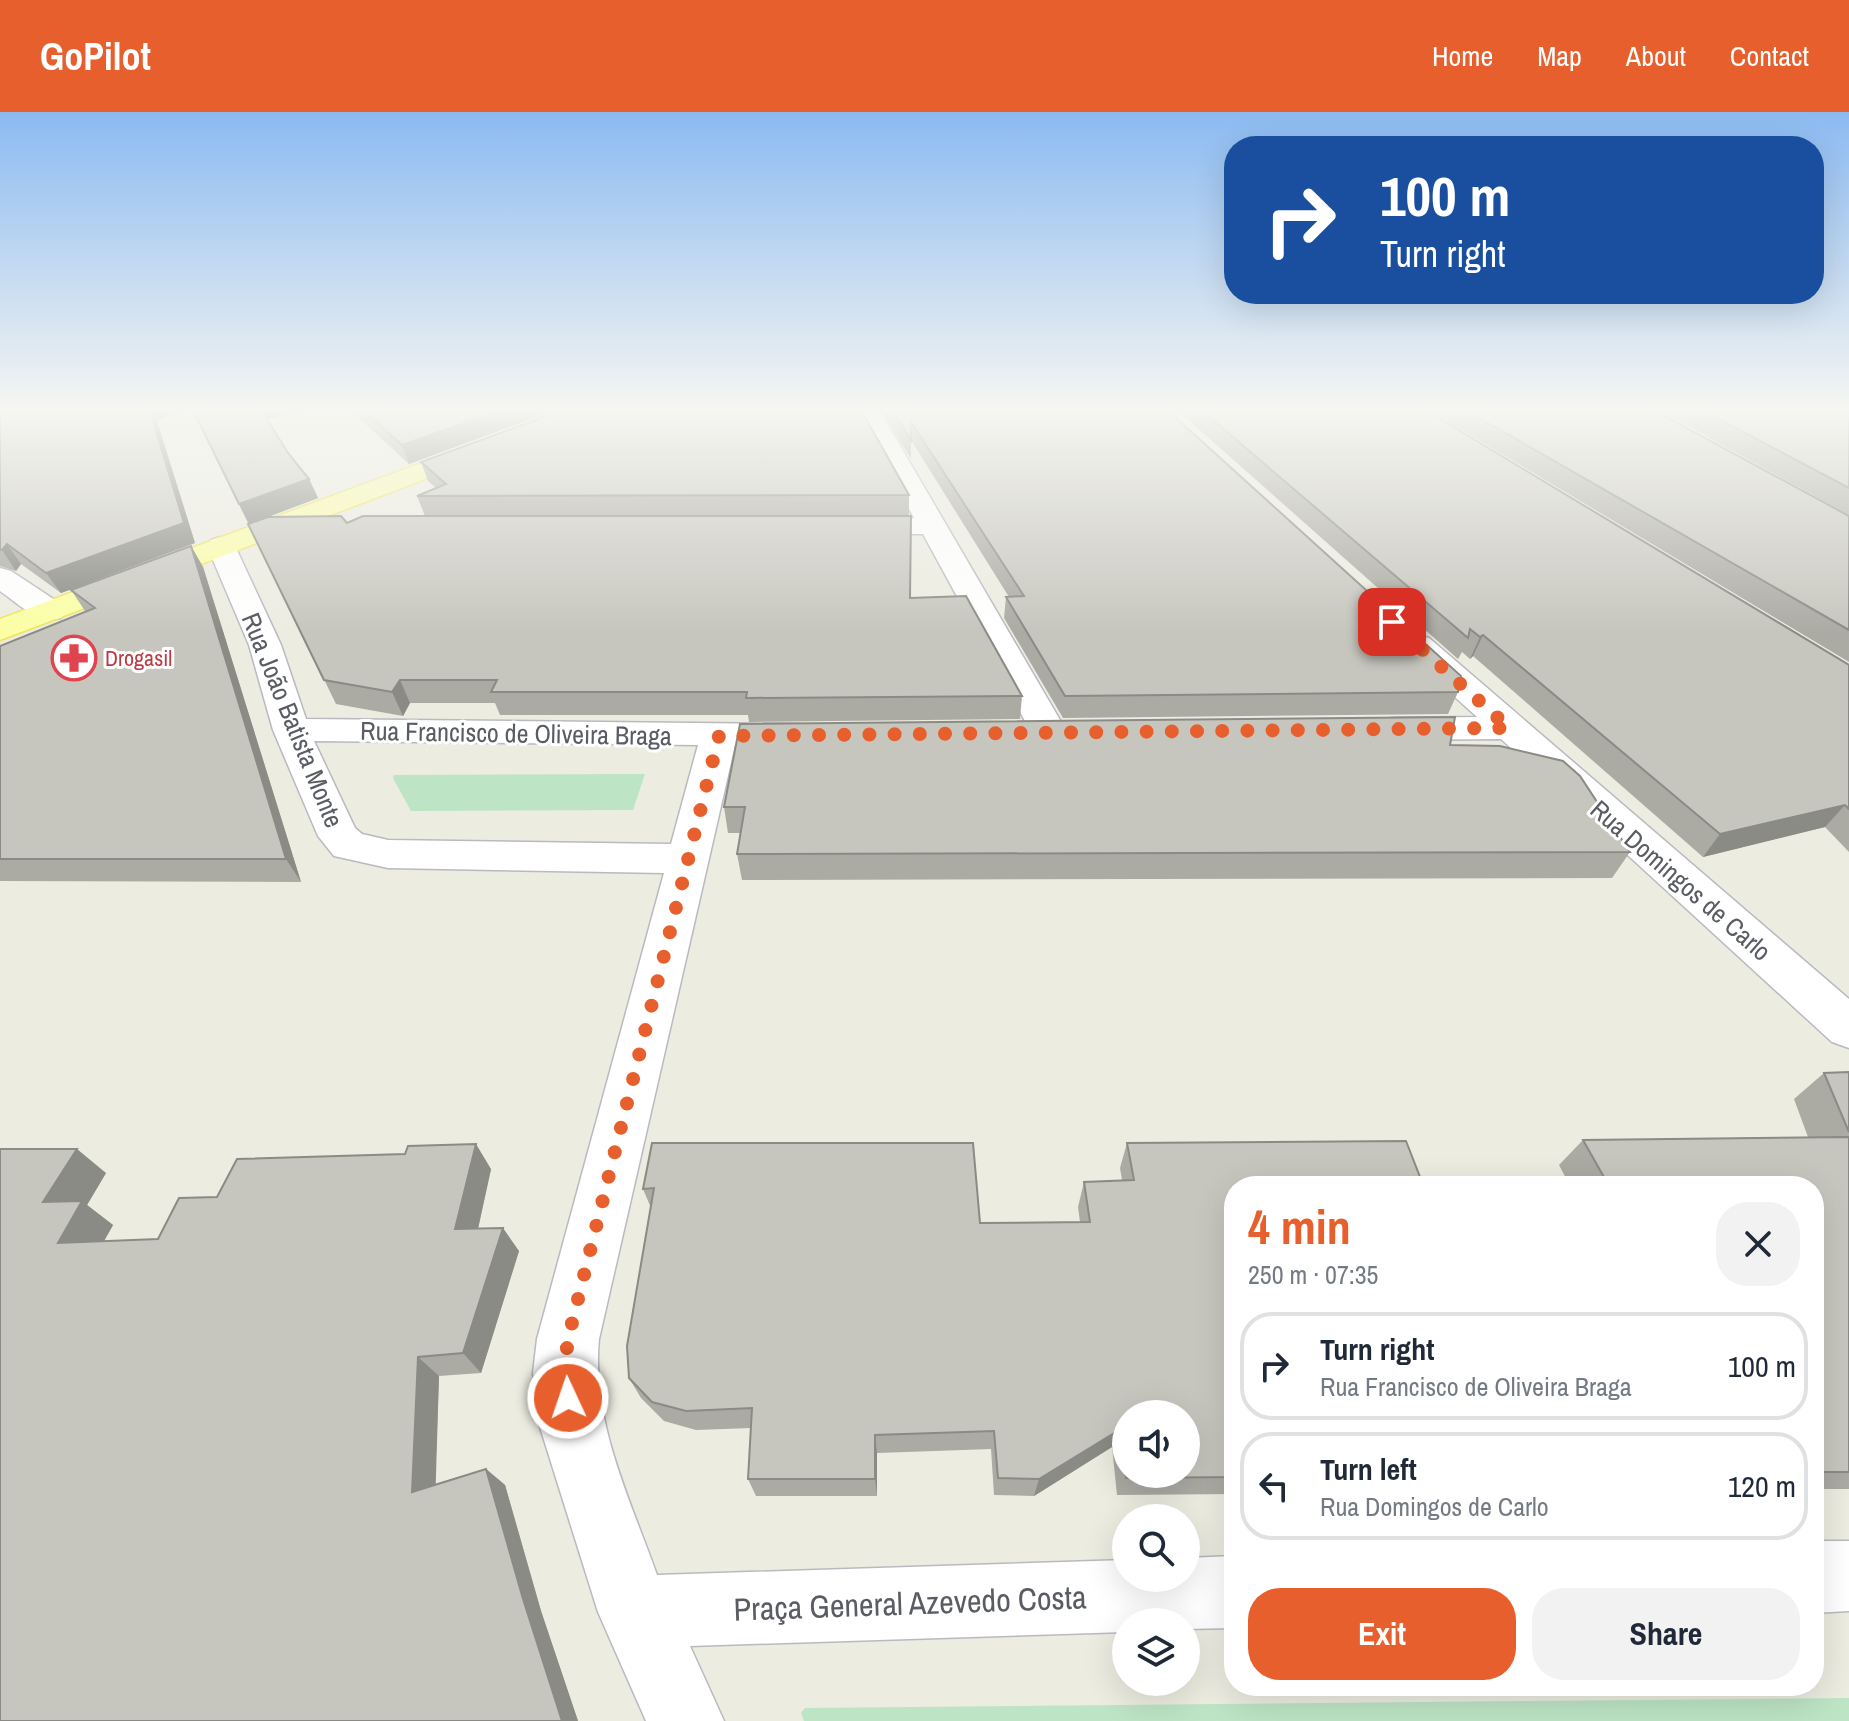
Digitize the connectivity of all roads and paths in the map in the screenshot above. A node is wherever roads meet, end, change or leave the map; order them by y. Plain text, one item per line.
1 (389, 483) edge
2 (909, 483) edge
3 (823, 526) edge
4 (934, 526) junction
5 (271, 527) junction
6 (350, 527) edge
7 (221, 546) junction
8 (0, 577) edge
9 (50, 611) junction
10 (1392, 622) edge
11 (0, 630) edge
12 (1509, 728) junction
13 (1351, 729) edge
14 (291, 730) junction
15 (1049, 732) edge
16 (829, 735) edge
17 (719, 736) junction
18 (686, 859) junction
19 (1849, 1028) edge
20 (1849, 1576) edge
21 (1824, 1577) edge
22 (1224, 1592) edge
23 (634, 1612) junction
24 (686, 1721) edge

1 - 5 main road
2 - 4 street
3 - 4 street
4 - 15 street
5 - 6 street
5 - 7 main road
7 - 9 main road
7 - 14 street, Rua João Batista Monte
8 - 9 street
9 - 11 main road
10 - 12 street, Rua Domingos de Carlo
12 - 13 street
12 - 19 street, Rua Domingos de Carlo
14 - 17 street, Rua Francisco de Oliveira Braga
14 - 18 street, Rua João Batista Monte
16 - 17 street, Rua Francisco de Oliveira Braga
17 - 18 street
18 - 23 street
20 - 21 street
22 - 23 street, Praça General Azevedo Costa
23 - 24 street

